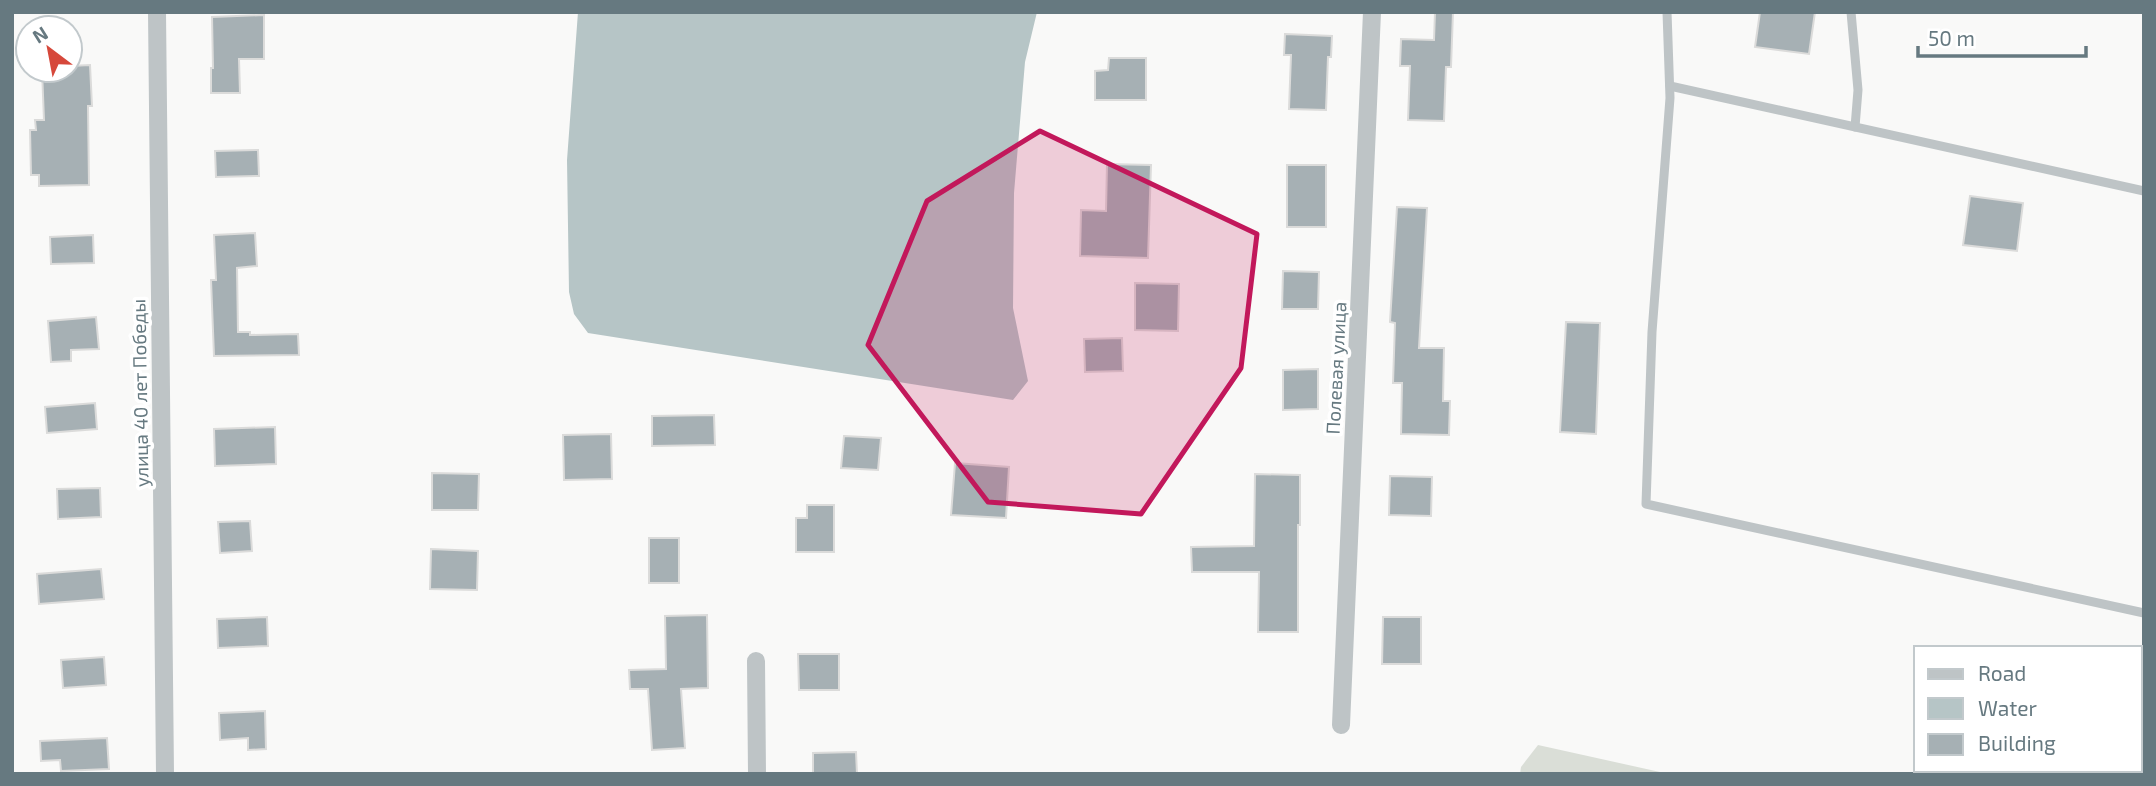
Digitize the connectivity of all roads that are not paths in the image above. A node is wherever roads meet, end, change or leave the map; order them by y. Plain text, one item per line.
1 (157, 12) edge
2 (1372, 12) edge
3 (1667, 12) edge
4 (1851, 12) edge
5 (1670, 86) junction
6 (1855, 127) junction
7 (2144, 191) edge
8 (2144, 612) edge
9 (756, 661) dead end
10 (1341, 725) dead end
11 (165, 774) edge
12 (757, 774) edge

1 - 11 street, улица 40 лет Победы
2 - 10 street, Полевая улица
3 - 5 lane
4 - 6 lane
5 - 6 lane
5 - 8 lane
6 - 7 lane
9 - 12 street

